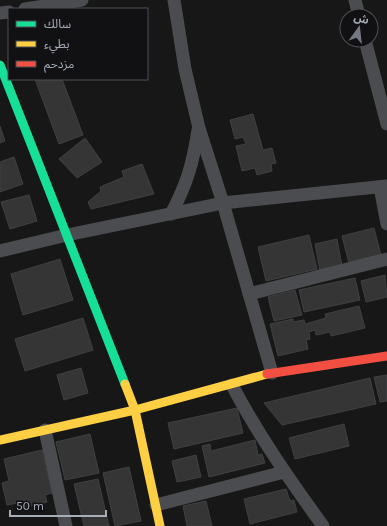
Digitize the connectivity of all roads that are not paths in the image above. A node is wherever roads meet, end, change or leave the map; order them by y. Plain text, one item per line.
1 (82, 0) edge
2 (174, 0) edge
3 (31, 8) edge
4 (367, 48) edge
5 (0, 65) edge
6 (387, 124) edge
7 (198, 128) junction
8 (383, 186) edge
9 (223, 203) junction
10 (170, 214) junction
11 (387, 224) edge
12 (67, 234) junction
13 (0, 251) edge
14 (387, 259) edge
15 (249, 294) junction
16 (387, 356) edge
17 (272, 373) junction
18 (232, 385) junction
19 (135, 410) junction
20 (45, 430) junction
21 (0, 440) edge
22 (284, 472) junction
23 (156, 505) junction
24 (66, 526) edge
25 (160, 526) edge
26 (323, 526) edge

1 - 3 street
2 - 7 street
4 - 6 street
5 - 12 street
7 - 9 street
7 - 10 street
8 - 9 street
8 - 11 street
9 - 10 street
9 - 15 street
10 - 12 street
12 - 13 street
12 - 19 street
14 - 15 street
15 - 17 street
16 - 17 street
17 - 18 street
18 - 19 street
18 - 22 street
19 - 20 street
19 - 23 street
20 - 21 street
20 - 24 street
22 - 23 street
22 - 26 street
23 - 25 street

